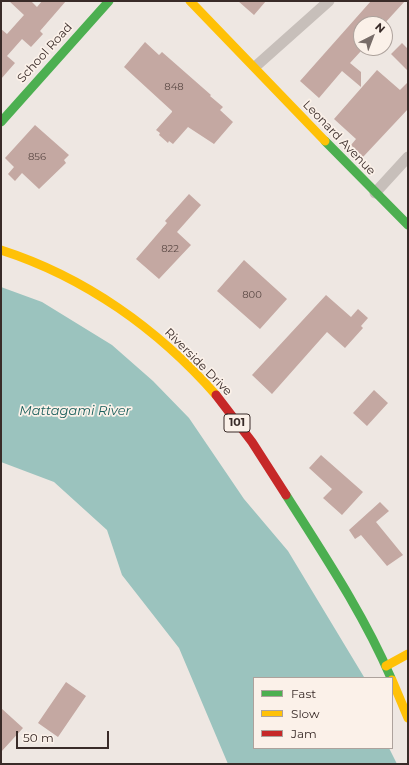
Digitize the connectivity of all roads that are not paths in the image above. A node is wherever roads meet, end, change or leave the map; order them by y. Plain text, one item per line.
1 (109, 1) edge
2 (190, 1) edge
3 (329, 1) edge
4 (256, 66) junction
5 (1, 122) edge
6 (408, 157) edge
7 (375, 193) junction
8 (408, 225) edge
9 (1, 250) edge
10 (408, 654) edge
11 (386, 666) junction
12 (391, 677) edge
13 (393, 681) edge
14 (408, 718) edge

1 - 5 main road, School Road
2 - 4 main road
3 - 4 street
4 - 7 main road, Leonard Avenue
6 - 7 street
7 - 8 main road, Leonard Avenue
9 - 11 main road, Riverside Drive / 101
10 - 11 main road
11 - 12 main road, Riverside Drive / 101
13 - 14 main road, Riverside Drive / 101

